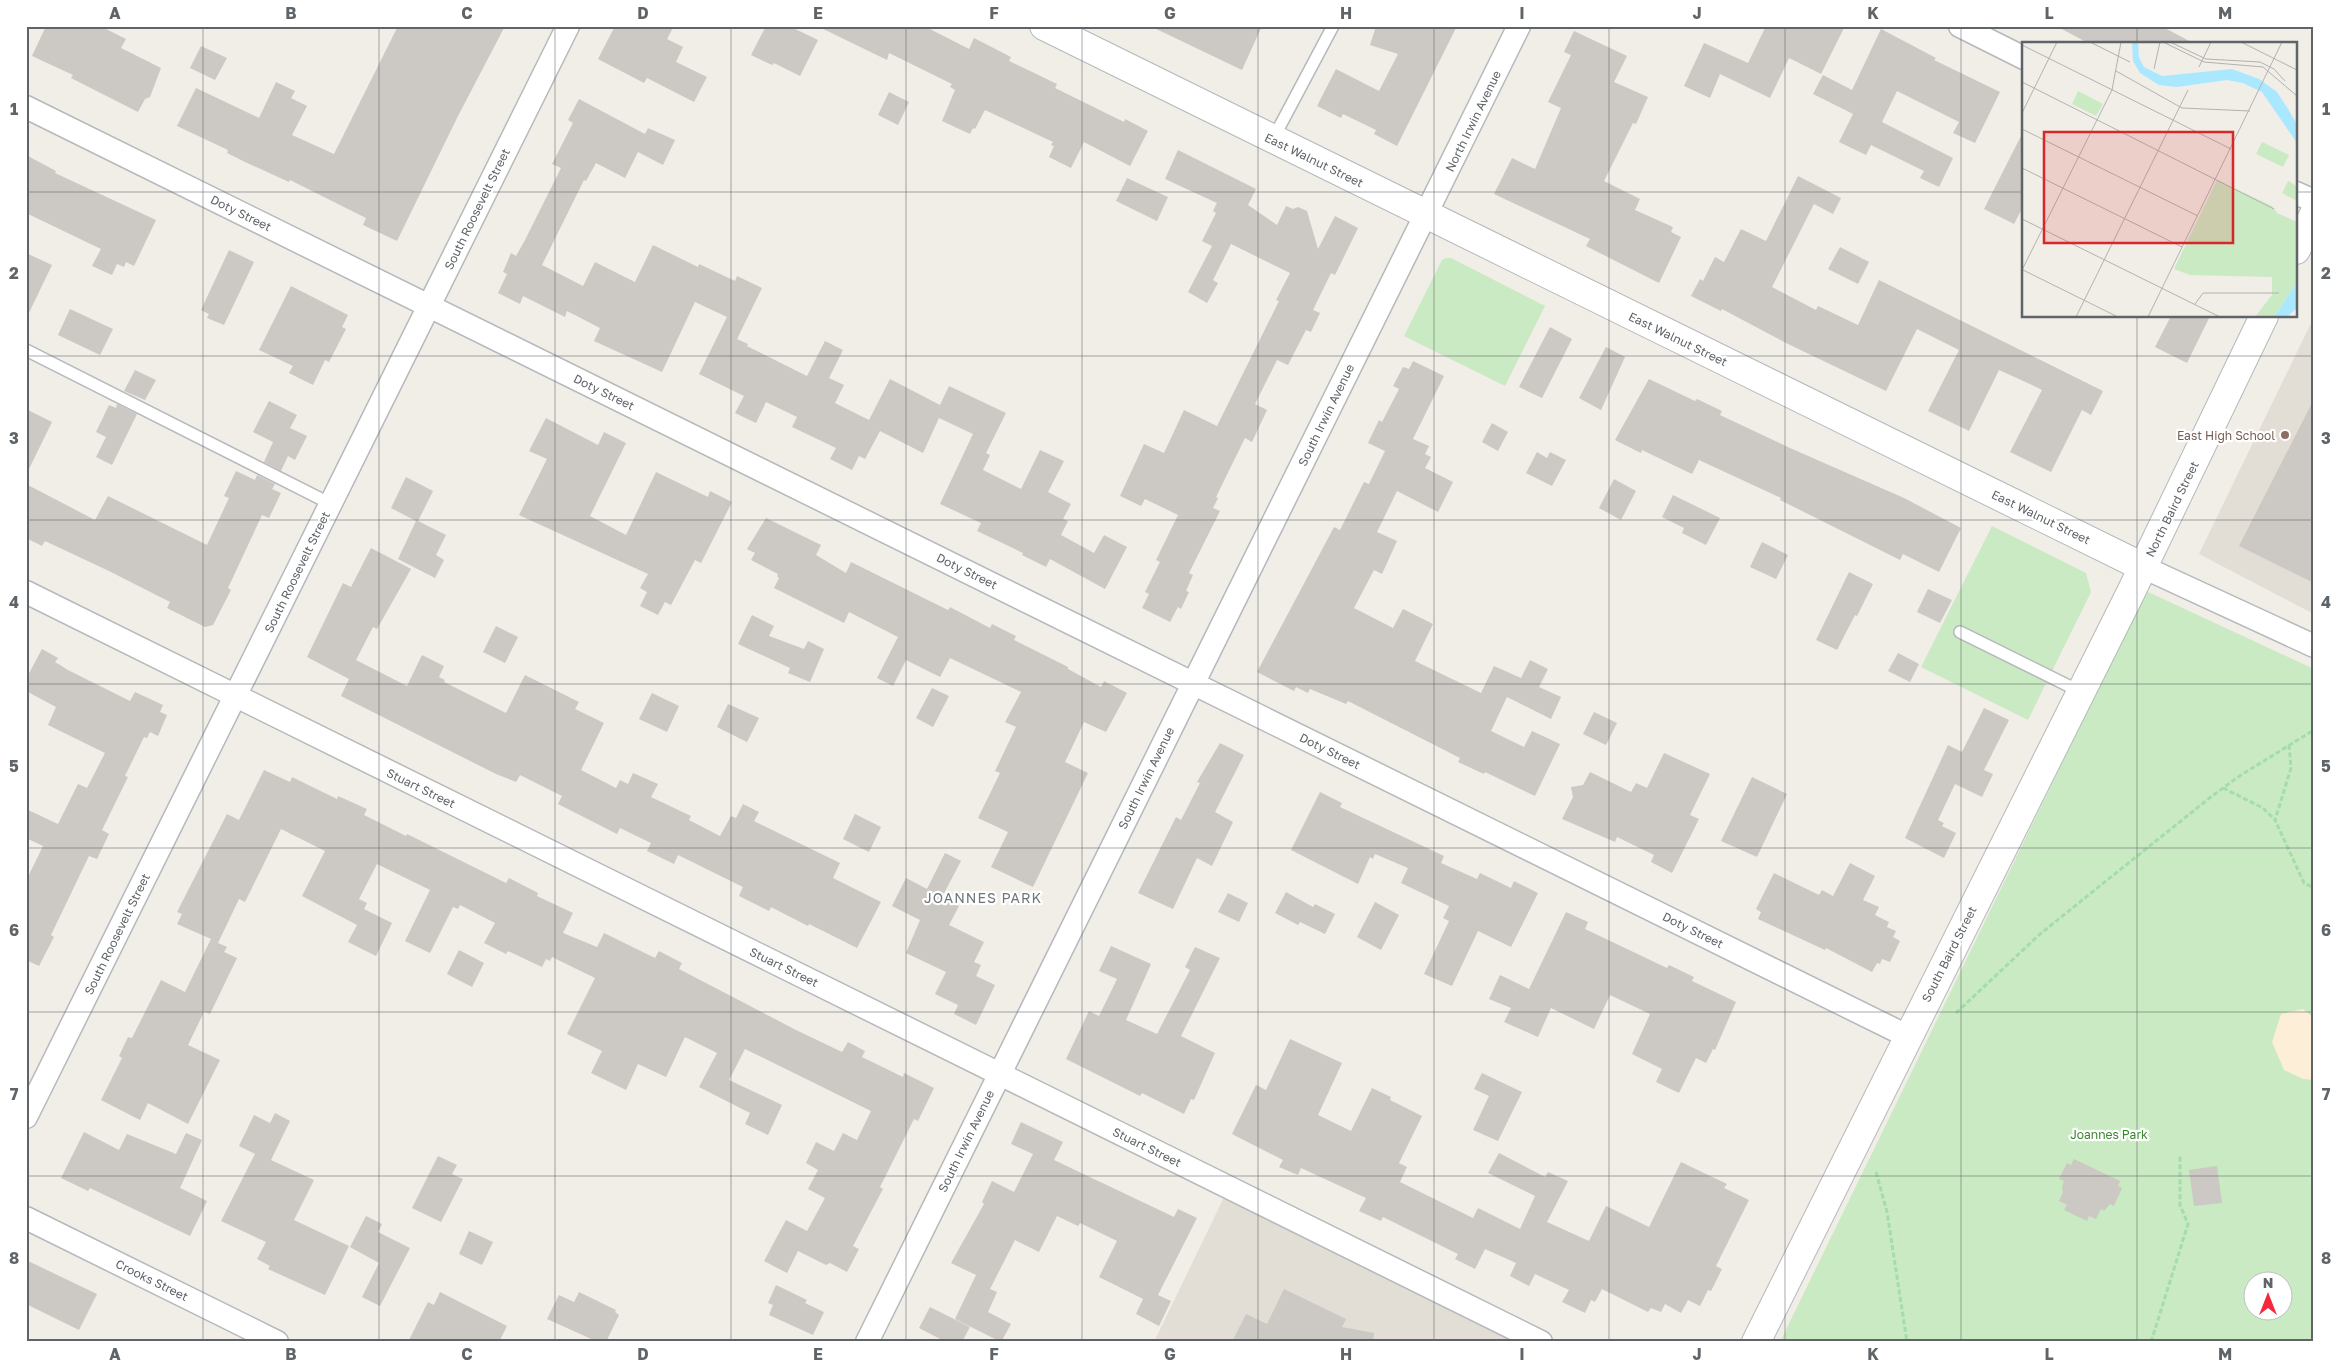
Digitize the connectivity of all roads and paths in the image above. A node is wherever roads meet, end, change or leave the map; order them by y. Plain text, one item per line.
1 (568, 26) edge
2 (1044, 26) edge
3 (1333, 26) edge
4 (1519, 26) edge
5 (1960, 26) edge
6 (2022, 57) edge
7 (26, 107) edge
8 (1273, 139) junction
9 (2298, 194) edge
10 (2314, 201) edge
11 (2314, 214) edge
12 (1426, 215) junction
13 (2298, 246) edge
14 (429, 306) junction
15 (2263, 318) edge
16 (26, 350) edge
17 (331, 504) junction
18 (2144, 567) junction
19 (26, 592) edge
20 (1960, 632) dead end
21 (2314, 646) edge
22 (1193, 683) junction
23 (2081, 692) junction
24 (236, 696) junction
25 (2314, 730) edge
26 (2289, 745) junction
27 (2222, 788) junction
28 (2275, 820) junction
29 (2314, 888) edge
30 (1956, 1013) dead end
31 (1907, 1036) junction
32 (1000, 1074) junction
33 (26, 1117) edge
34 (2180, 1155) dead end
35 (1876, 1172) dead end
36 (26, 1218) edge
37 (277, 1342) edge
38 (867, 1342) edge
39 (1541, 1342) edge
40 (1756, 1342) edge
41 (1907, 1342) edge
42 (2151, 1342) edge

1 - 14 street, South Roosevelt Street
2 - 8 street, East Walnut Street
3 - 8 lane
4 - 12 street, North Irwin Avenue
5 - 6 street
7 - 14 street, Doty Street
8 - 12 street, East Walnut Street
9 - 10 street
11 - 13 street
12 - 18 street, East Walnut Street
12 - 22 street, South Irwin Avenue
14 - 17 street, South Roosevelt Street
14 - 22 street, Doty Street
15 - 18 street, North Baird Street
16 - 17 lane
17 - 24 street, South Roosevelt Street
18 - 21 street, East Walnut Street
18 - 23 street, South Baird Street
19 - 24 street, Stuart Street
20 - 23 lane
22 - 31 street, Doty Street
22 - 32 street, South Irwin Avenue
23 - 31 street, South Baird Street
24 - 32 street, Stuart Street
24 - 33 street, South Roosevelt Street
25 - 26 path
26 - 27 path
26 - 28 path
27 - 28 path
27 - 30 path
28 - 29 path
31 - 40 street, South Baird Street
32 - 38 street, South Irwin Avenue
32 - 39 street, Stuart Street
34 - 42 path
35 - 41 path
36 - 37 street, Crooks Street

